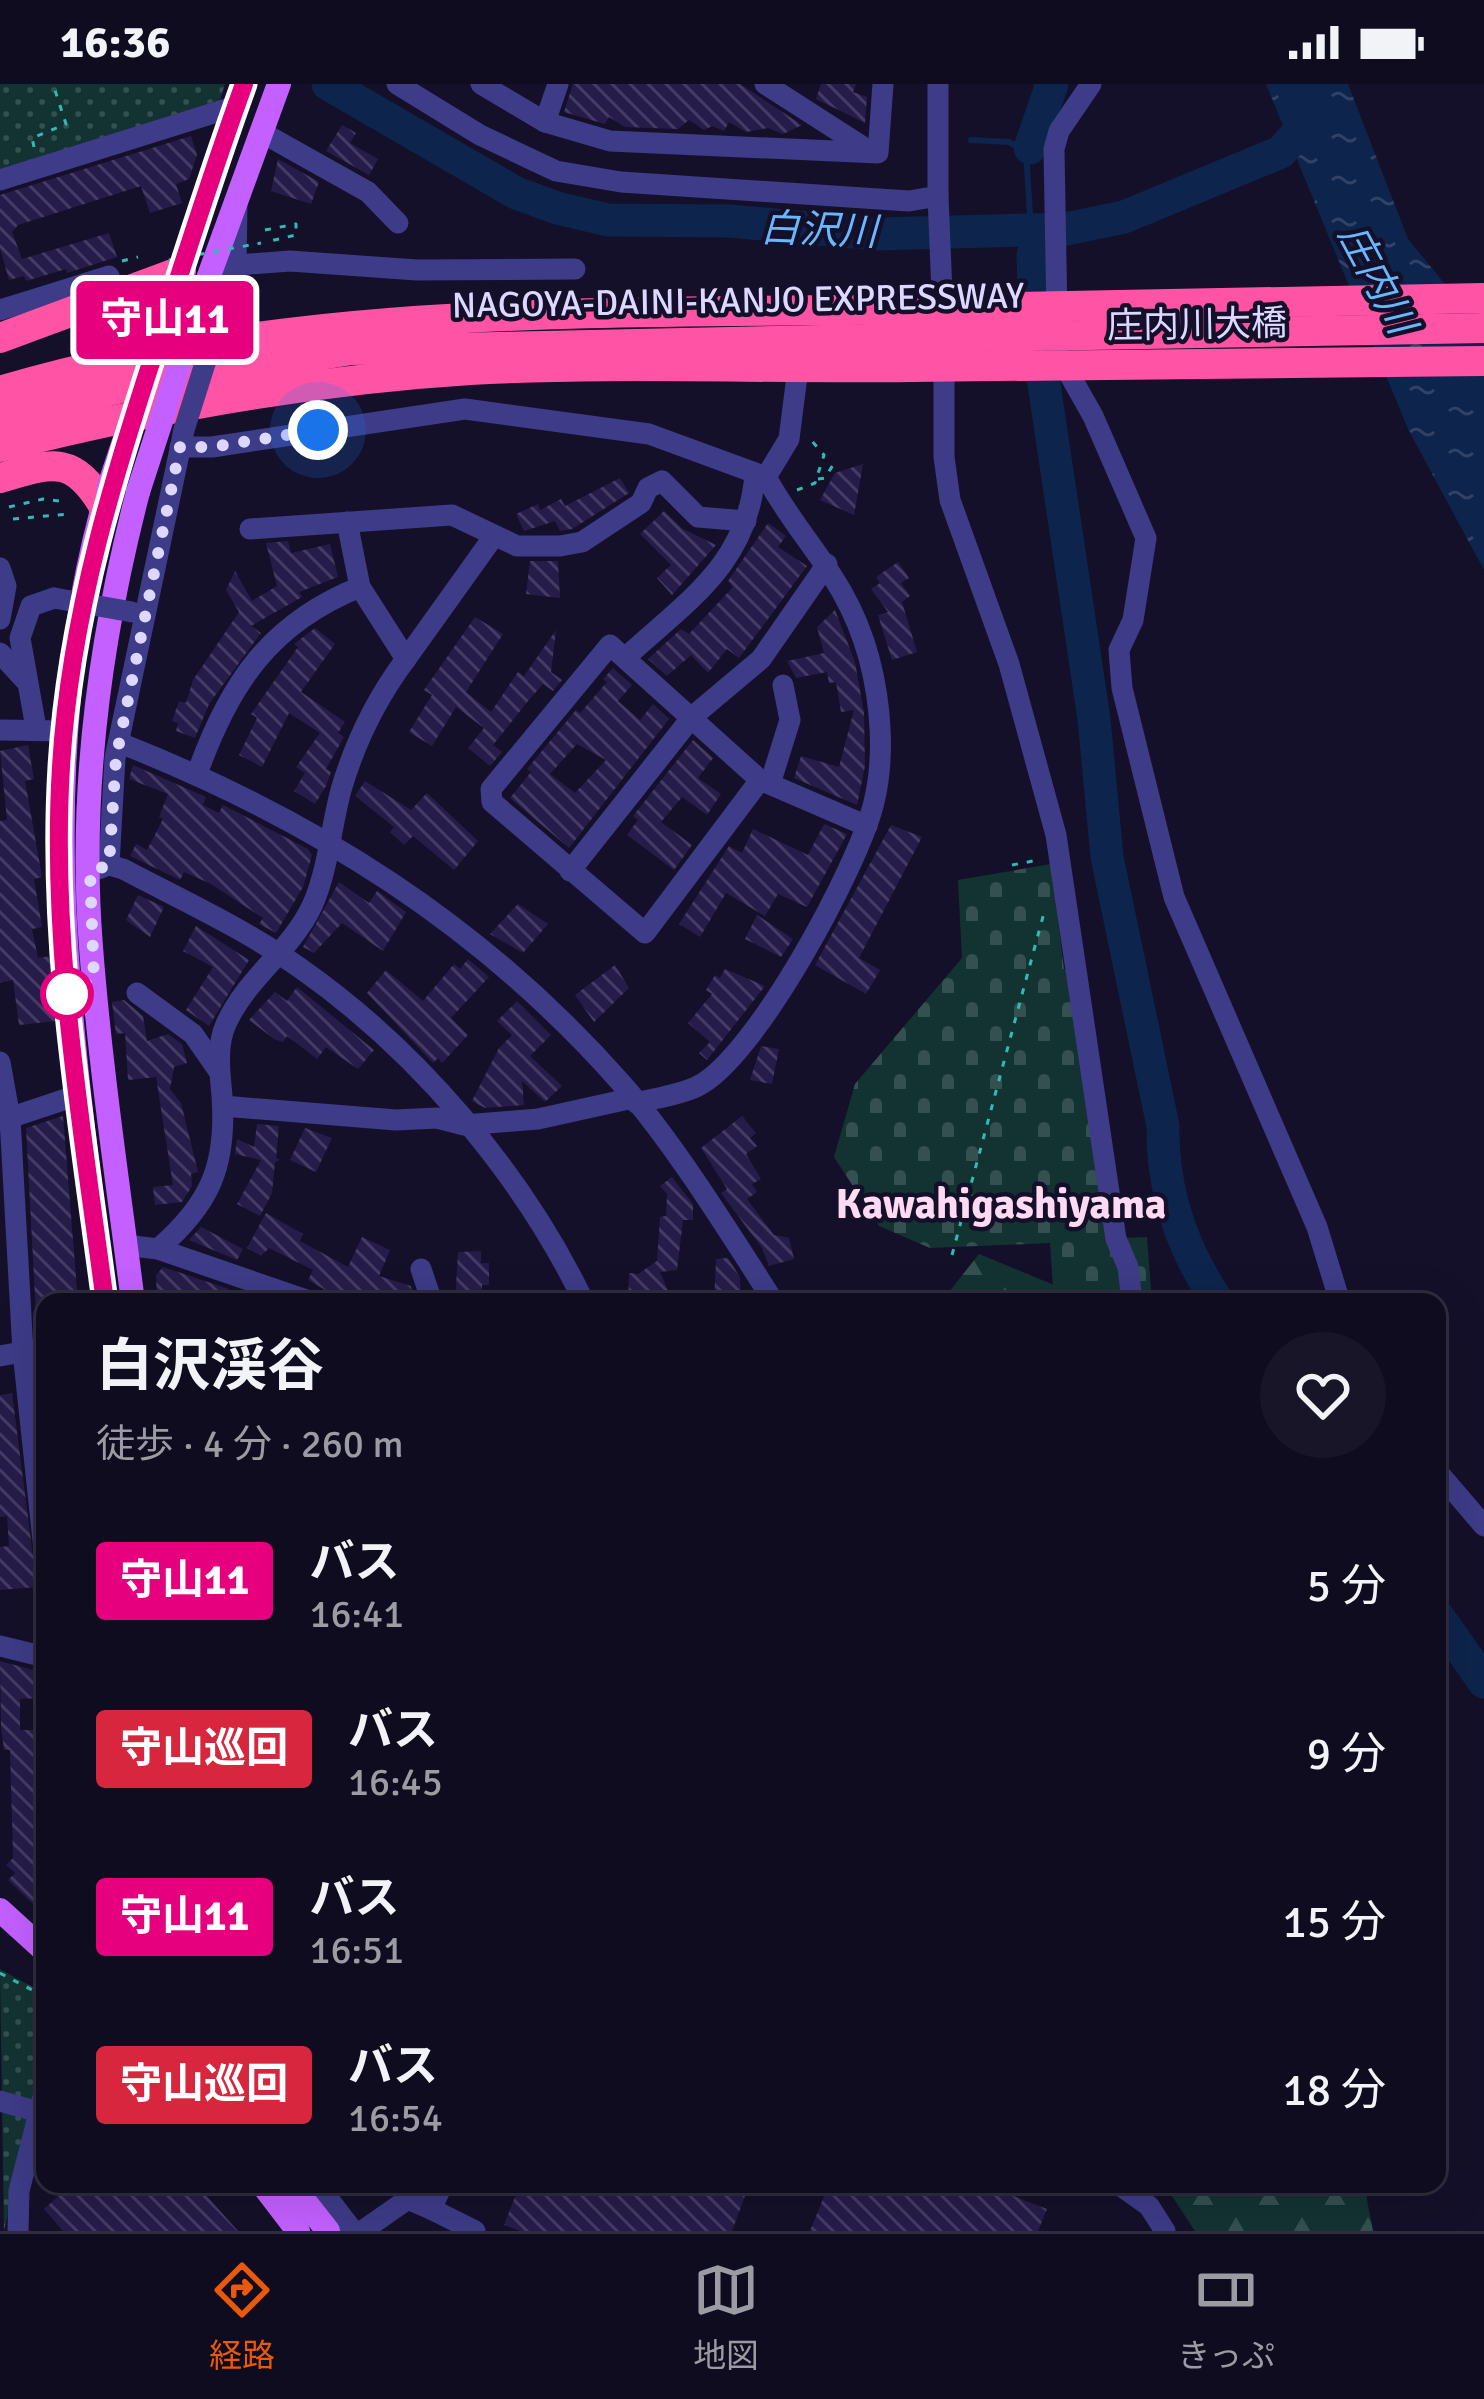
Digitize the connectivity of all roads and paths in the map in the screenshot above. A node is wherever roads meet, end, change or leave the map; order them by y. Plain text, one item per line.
1 (53, 84) edge
2 (279, 84) edge
3 (397, 84) edge
4 (481, 84) edge
5 (558, 84) edge
6 (765, 84) edge
7 (883, 84) edge
8 (938, 84) edge
9 (1091, 84) edge
10 (240, 95) edge
11 (544, 122) junction
12 (261, 132) junction
13 (871, 152) junction
14 (39, 167) junction
15 (0, 180) edge
16 (236, 200) junction
17 (940, 203) junction
18 (398, 223) dead end
19 (265, 230) dead end
20 (138, 256) dead end
21 (236, 265) junction
22 (575, 269) dead end
23 (112, 270) joint
24 (174, 276) junction
25 (215, 293) junction
26 (39, 298) junction
27 (1484, 298) edge
28 (0, 310) edge
29 (67, 316) junction
30 (1484, 328) edge
31 (0, 338) edge
32 (915, 338) junction
33 (1484, 361) edge
34 (798, 368) junction
35 (0, 391) edge
36 (0, 419) edge
37 (182, 440) junction
38 (810, 440) dead end
39 (0, 447) edge
40 (836, 460) dead end
41 (760, 476) junction
42 (817, 478) junction
43 (5, 492) edge
44 (784, 493) dead end
45 (106, 497) junction
46 (66, 502) dead end
47 (68, 514) dead end
48 (14, 519) dead end
49 (746, 521) junction
50 (347, 522) junction
51 (250, 529) dead end
52 (494, 536) junction
53 (827, 564) junction
54 (0, 568) edge
55 (360, 587) junction
56 (139, 612) junction
57 (0, 619) edge
58 (0, 653) edge
59 (626, 657) junction
60 (406, 659) junction
61 (25, 680) junction
62 (783, 685) dead end
63 (692, 717) junction
64 (36, 728) junction
65 (0, 730) edge
66 (64, 731) junction
67 (120, 743) junction
68 (197, 774) junction
69 (765, 782) junction
70 (868, 826) junction
71 (330, 840) junction
72 (1059, 856) junction
73 (1012, 865) dead end
74 (100, 869) junction
75 (570, 871) junction
76 (1047, 900) dead end
77 (279, 956) junction
78 (137, 993) dead end
79 (0, 1062) edge
80 (218, 1070) junction
81 (78, 1095) junction
82 (635, 1101) junction
83 (223, 1106) junction
84 (5, 1120) edge
85 (464, 1125) junction
86 (125, 1245) junction
87 (158, 1249) junction
88 (952, 1255) dead end
89 (421, 1269) dead end
90 (104, 1293) edge
91 (132, 1293) edge
92 (286, 1293) edge
93 (429, 1293) edge
94 (580, 1293) edge
95 (768, 1293) edge
96 (1131, 1293) edge
97 (1337, 1293) edge
98 (34, 1350) edge
99 (0, 1356) edge
100 (36, 1388) edge
101 (1446, 1482) edge
102 (1484, 1526) edge
103 (0, 1646) edge
104 (36, 1655) edge
105 (0, 1910) edge
106 (36, 1942) edge
107 (0, 1973) edge
108 (36, 1992) edge
109 (0, 2101) edge
110 (36, 2112) edge
111 (36, 2125) edge
112 (269, 2193) edge
113 (298, 2193) edge
114 (325, 2193) edge
115 (439, 2193) edge
116 (1131, 2193) edge
117 (431, 2209) junction
118 (18, 2231) edge
119 (298, 2231) edge
120 (328, 2231) edge
121 (358, 2231) edge
122 (475, 2231) edge
123 (1166, 2231) edge

1 - 14 path
2 - 12 main road
3 - 17 street
4 - 11 street
5 - 11 street
6 - 13 street
7 - 13 street
8 - 17 street
9 - 97 street
10 - 14 street
10 - 24 main road
11 - 13 street
12 - 16 main road
12 - 18 street
14 - 15 street
16 - 21 street
16 - 25 main road
17 - 72 street
19 - 24 path, bridge
20 - 23 path
21 - 22 street
21 - 25 street
23 - 26 street
24 - 29 highway
24 - 45 main road, bridge
25 - 37 street, bridge
25 - 74 main road, bridge
26 - 28 street
26 - 29 street
27 - 32 highway, NAGOYA-DAINI-KANJO EXPRESSWAY, bridge
29 - 31 highway
30 - 32 highway, NAGOYA-DAINI-KANJO EXPRESSWAY, bridge
32 - 33 highway, 庄内川大橋, bridge
32 - 34 highway
32 - 35 highway, NAGOYA-DAINI-KANJO EXPRESSWAY
32 - 36 highway, NAGOYA-DAINI-KANJO EXPRESSWAY
34 - 39 highway
34 - 41 street
37 - 41 street
37 - 56 street
38 - 42 path
40 - 42 path
41 - 49 street
41 - 53 street
42 - 44 path
43 - 45 highway
43 - 46 path
45 - 66 main road
47 - 48 path
49 - 52 street
49 - 59 street
50 - 51 street
50 - 52 street
50 - 55 street
52 - 60 street
53 - 63 street
53 - 70 street
54 - 57 street
55 - 60 street
55 - 68 street
56 - 61 street, bridge
56 - 67 street
58 - 61 street
59 - 63 street
59 - 75 street
60 - 71 street
61 - 64 street
62 - 69 street
63 - 69 street
63 - 75 street
64 - 65 street
64 - 66 street
66 - 81 main road
67 - 68 street
67 - 74 street
68 - 71 street
69 - 70 street
69 - 75 street
70 - 82 street
71 - 77 street
71 - 82 street
72 - 73 path
72 - 96 street
74 - 77 street
74 - 86 main road
76 - 88 path
77 - 80 street
77 - 85 street
78 - 80 street
79 - 84 street
80 - 83 street
81 - 84 street
81 - 90 main road
82 - 85 street
82 - 95 street
83 - 85 street
83 - 87 street
84 - 98 street
85 - 94 street
86 - 87 street
86 - 91 main road
87 - 92 street
89 - 93 street
98 - 99 street
98 - 100 street
101 - 102 street
103 - 104 street
105 - 106 main road
107 - 108 path
109 - 110 street
111 - 118 street
112 - 119 main road
113 - 120 main road
114 - 121 street
115 - 117 street
116 - 123 street
117 - 121 street
117 - 122 street

